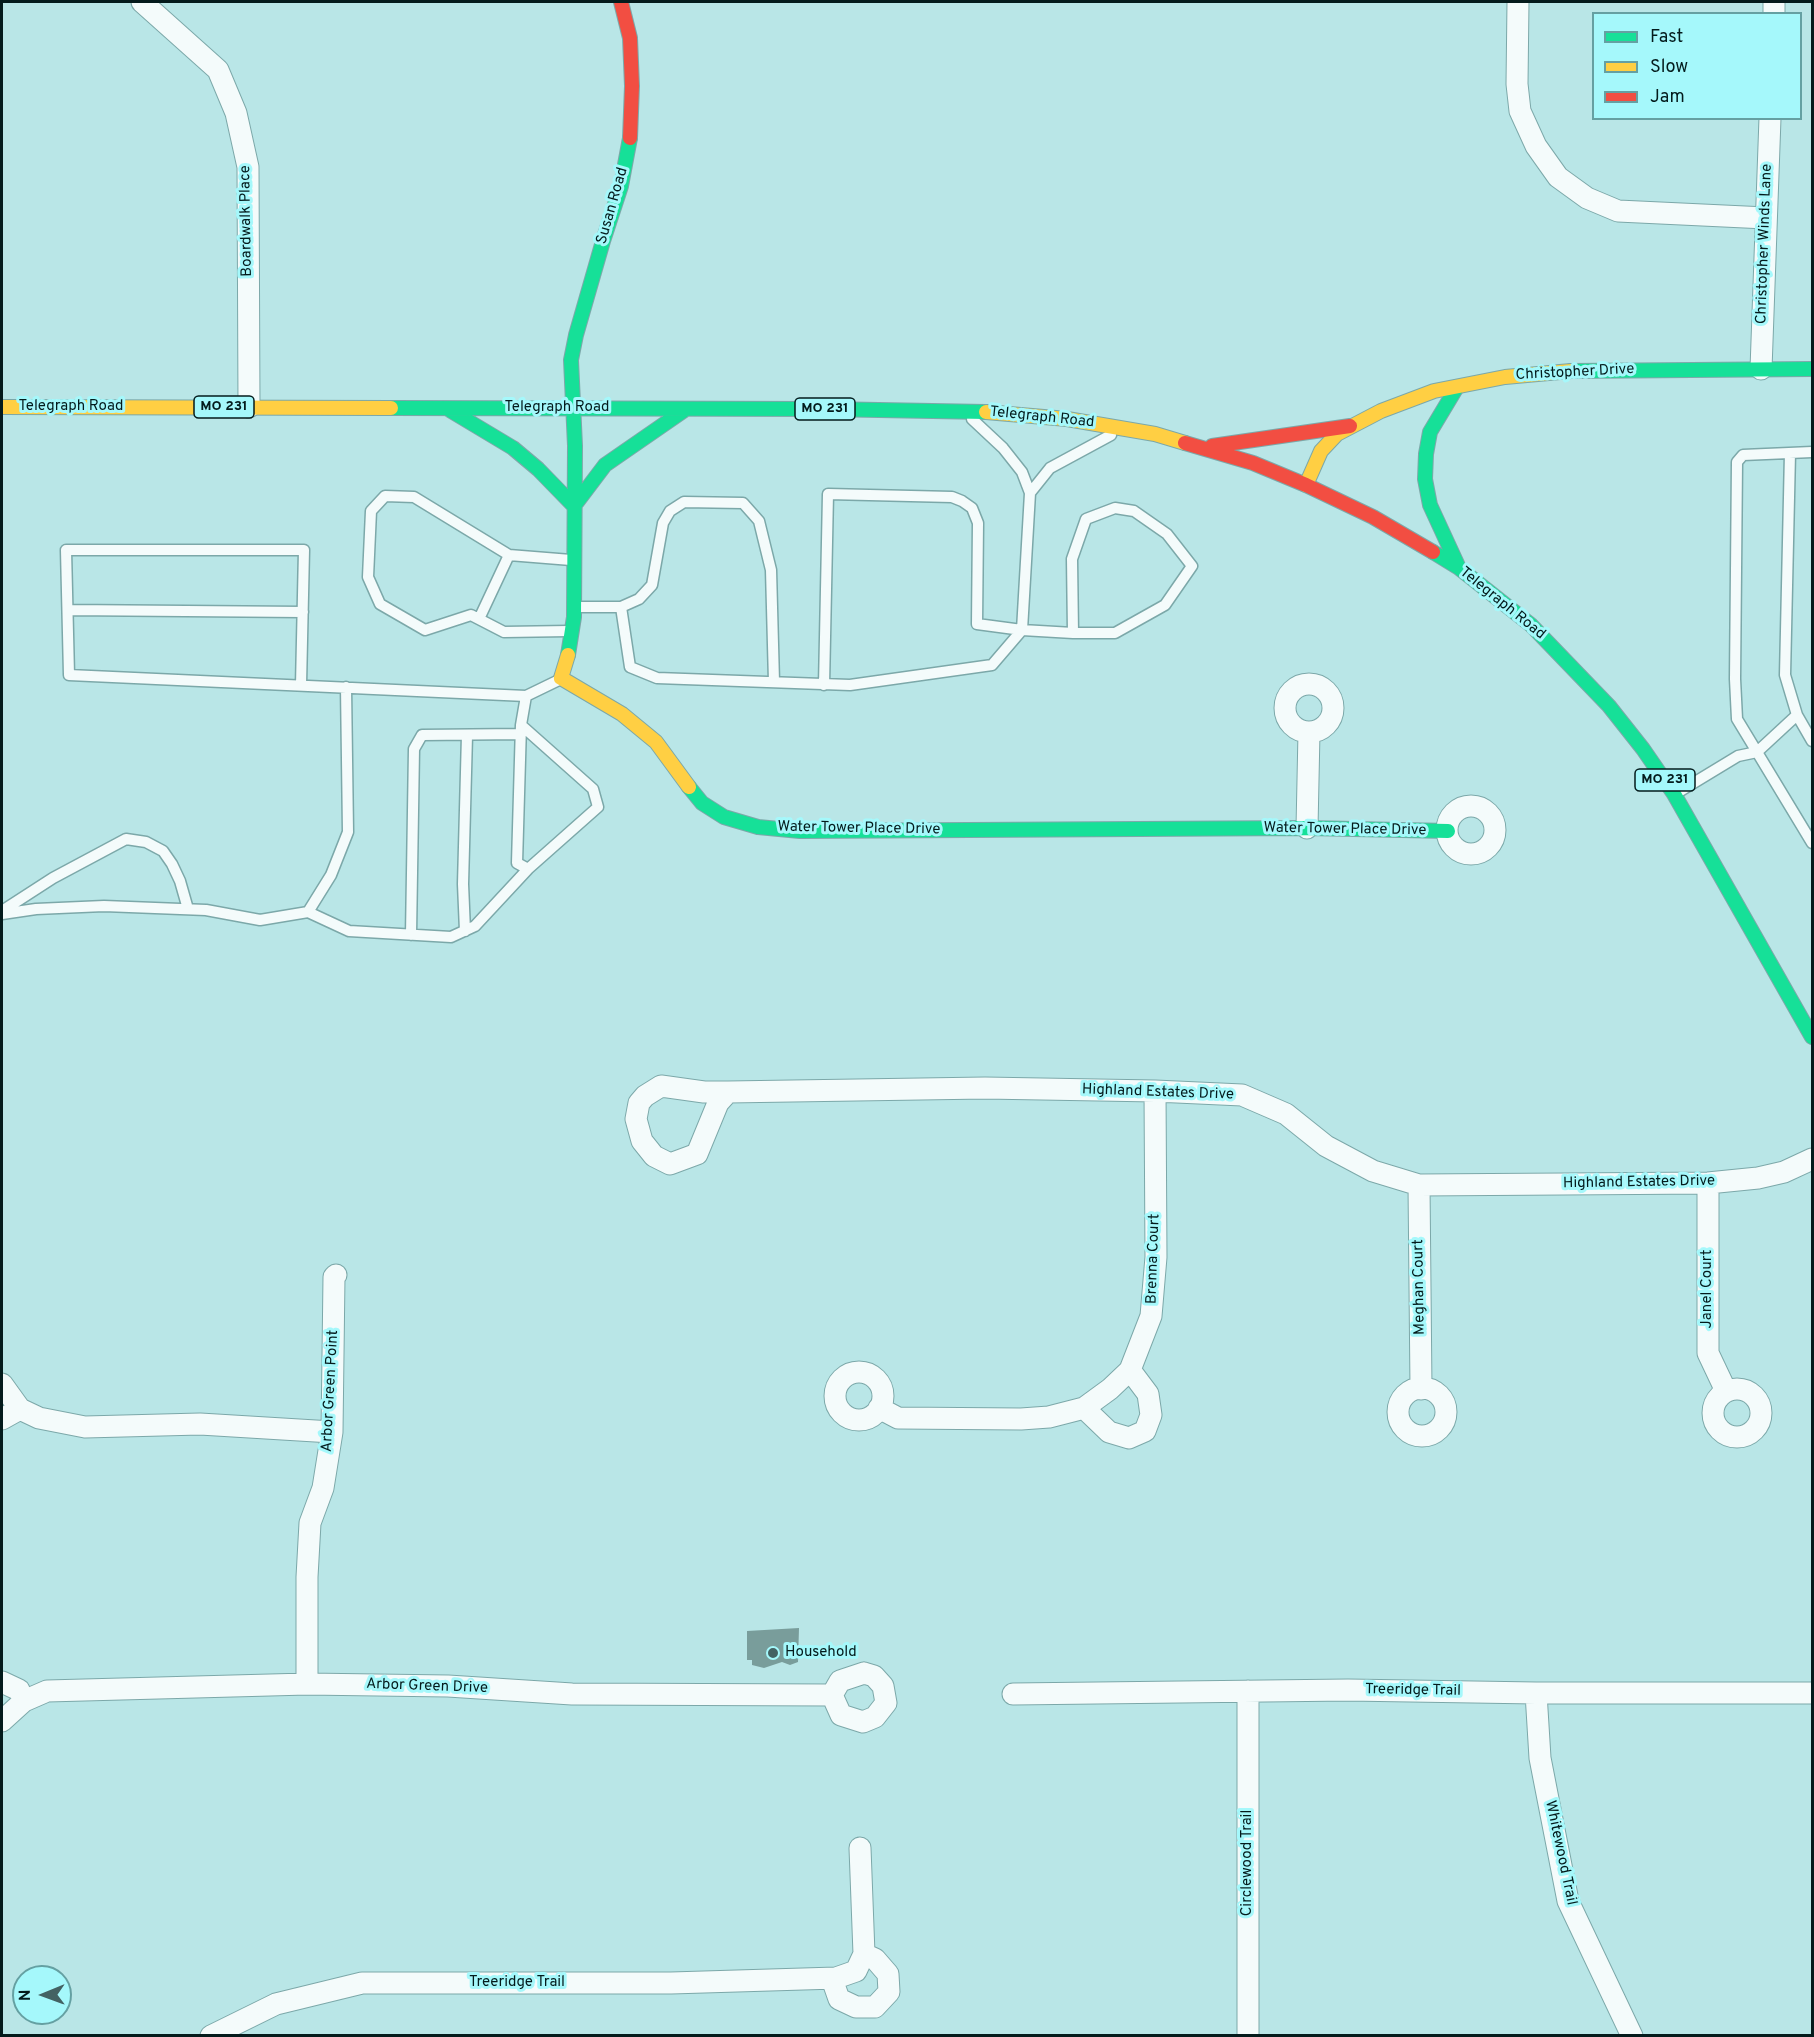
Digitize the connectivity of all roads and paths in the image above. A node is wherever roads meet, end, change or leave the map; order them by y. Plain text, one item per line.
1 (142, 2) edge
2 (621, 2) edge
3 (1518, 2) edge
4 (1770, 120) edge
5 (1766, 218) junction
6 (1761, 369) junction
7 (1812, 369) edge
8 (1457, 387) junction
9 (2, 407) edge
10 (249, 407) junction
11 (447, 408) junction
12 (573, 408) junction
13 (686, 409) junction
14 (965, 412) junction
15 (1350, 426) junction
16 (1123, 428) junction
17 (1204, 447) junction
18 (1812, 452) edge
19 (1790, 453) junction
20 (1306, 485) junction
21 (1030, 493) junction
22 (574, 506) junction
23 (508, 555) junction
24 (574, 561) junction
25 (1459, 568) junction
26 (574, 607) junction
27 (621, 607) junction
28 (68, 610) junction
29 (303, 612) junction
30 (479, 619) junction
31 (1022, 630) junction
32 (572, 631) junction
33 (1073, 633) junction
34 (561, 678) junction
35 (774, 682) junction
36 (301, 685) junction
37 (824, 685) junction
38 (346, 687) junction
39 (526, 696) junction
40 (1797, 715) junction
41 (521, 729) junction
42 (1309, 732) dead end
43 (467, 735) junction
44 (1812, 741) edge
45 (1757, 752) junction
46 (1674, 794) junction
47 (1307, 828) junction
48 (1448, 831) dead end
49 (1812, 843) edge
50 (528, 869) junction
51 (188, 909) junction
52 (2, 912) edge
53 (308, 912) junction
54 (465, 931) junction
55 (411, 935) junction
56 (1812, 1037) edge
57 (1155, 1091) junction
58 (728, 1092) junction
59 (1812, 1159) edge
60 (1708, 1183) junction
61 (1419, 1185) junction
62 (336, 1275) dead end
63 (1130, 1370) junction
64 (2, 1384) edge
65 (1421, 1389) dead end
66 (1726, 1391) dead end
67 (879, 1408) dead end
68 (1084, 1408) junction
69 (11, 1414) edge
70 (332, 1432) junction
71 (2, 1682) edge
72 (307, 1684) junction
73 (1248, 1691) junction
74 (1536, 1693) junction
75 (1812, 1693) edge
76 (1013, 1694) dead end
77 (832, 1695) dead end
78 (24, 1701) junction
79 (2, 1721) edge
80 (860, 1848) dead end
81 (864, 1954) junction
82 (832, 1979) junction
83 (211, 2036) edge
84 (1248, 2036) edge
85 (1632, 2036) edge

1 - 10 street, Boardwalk Place
2 - 12 main road, Susan Road
3 - 5 street
4 - 5 street, Christopher Winds Lane
5 - 6 street, Christopher Winds Lane
6 - 7 main road, Christopher Drive
6 - 8 main road, Christopher Drive
8 - 15 main road, Christopher Drive
8 - 25 main road
9 - 10 main road, Telegraph Road / MO 231
10 - 11 main road, Telegraph Road / MO 231
11 - 12 main road, Telegraph Road / MO 231
11 - 22 main road
12 - 13 main road, Telegraph Road / MO 231
12 - 22 main road
13 - 14 main road, Telegraph Road / MO 231
13 - 22 main road
14 - 16 main road, Telegraph Road / MO 231
14 - 21 lane
15 - 17 main road
15 - 20 main road, Christopher Drive
16 - 17 main road, Telegraph Road / MO 231
16 - 21 lane
17 - 20 main road, Telegraph Road / MO 231
18 - 19 lane
19 - 40 lane
19 - 45 lane
20 - 25 main road, Telegraph Road / MO 231
21 - 31 lane
22 - 24 main road
23 - 24 lane
23 - 30 lane
23 - 30 lane
24 - 26 main road
25 - 46 main road, Telegraph Road / MO 231
26 - 27 lane
26 - 32 main road
27 - 35 lane
27 - 35 lane
28 - 29 lane
28 - 29 lane
28 - 36 lane
29 - 36 lane
30 - 32 lane
31 - 33 lane
31 - 37 lane
31 - 37 lane
32 - 34 main road
33 - 33 lane
34 - 39 lane
34 - 47 main road, Water Tower Place Drive
35 - 37 lane
36 - 38 lane
38 - 39 lane
38 - 53 lane
39 - 41 lane
40 - 44 lane
40 - 45 lane
41 - 43 lane
41 - 50 lane
41 - 50 lane
42 - 47 street
43 - 54 lane
43 - 55 lane
45 - 46 lane
45 - 49 lane
46 - 56 main road, Telegraph Road / MO 231
47 - 48 main road, Water Tower Place Drive
50 - 54 lane
51 - 52 lane
51 - 52 lane
51 - 53 lane
53 - 55 lane
54 - 55 lane
57 - 58 street, Highland Estates Drive
57 - 61 street, Highland Estates Drive
57 - 63 street, Brenna Court
58 - 58 street, Highland Estates Drive
59 - 60 street, Highland Estates Drive
60 - 61 street, Highland Estates Drive
60 - 66 street, Janel Court
61 - 65 street, Meghan Court
62 - 70 street, Arbor Green Point
63 - 68 street, Brenna Court
63 - 68 street
64 - 69 street
67 - 68 street, Brenna Court
69 - 70 street
70 - 72 street, Arbor Green Point
71 - 78 street
72 - 77 street, Arbor Green Drive
72 - 78 street, Arbor Green Drive
73 - 74 street, Treeridge Trail
73 - 76 street, Treeridge Trail
73 - 84 street, Circlewood Trail
74 - 75 street, Treeridge Trail
74 - 85 street, Whitewood Trail
78 - 79 street, Arbor Green Drive
80 - 81 street
81 - 82 street, Treeridge Trail
81 - 82 street
82 - 83 street, Treeridge Trail

